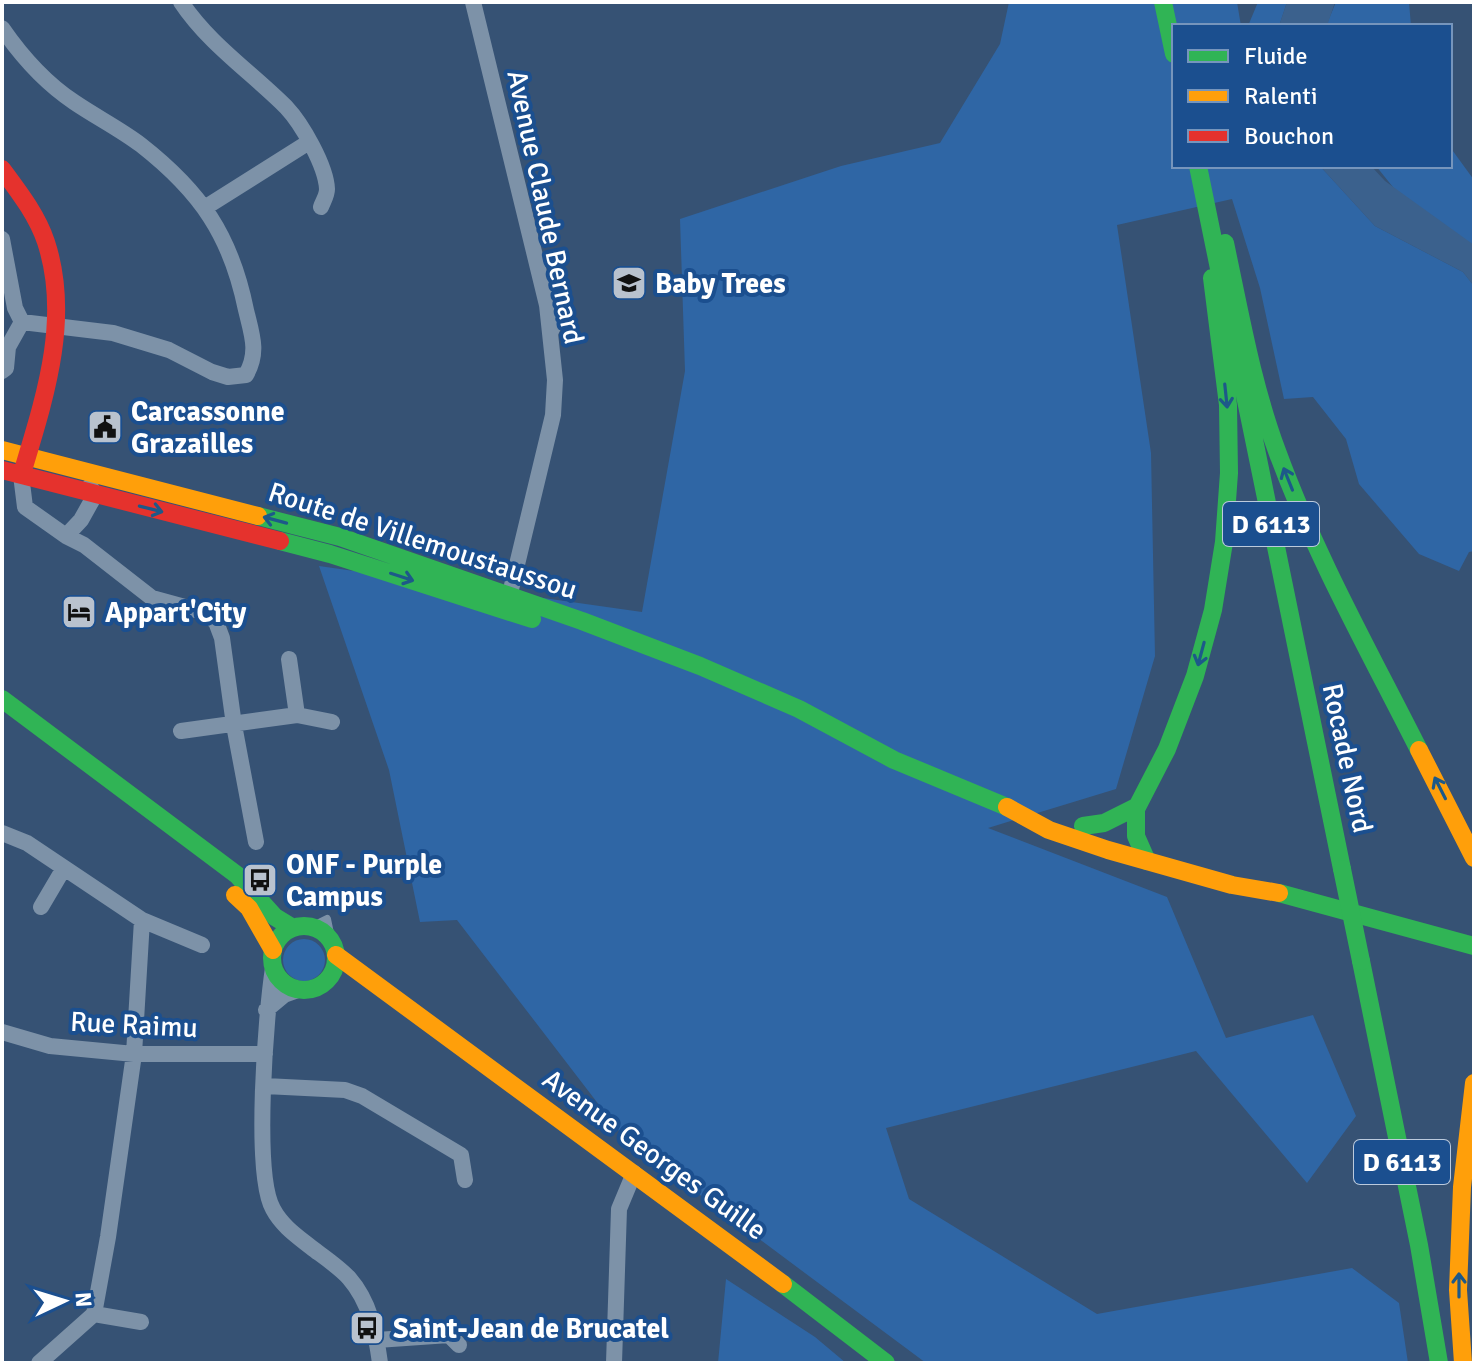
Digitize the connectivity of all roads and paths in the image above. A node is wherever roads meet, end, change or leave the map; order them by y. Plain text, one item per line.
1 (181, 2) edge
2 (473, 2) edge
3 (1166, 2) edge
4 (1178, 24) edge
5 (2, 28) edge
6 (1172, 41) edge
7 (309, 142) junction
8 (1202, 171) edge
9 (5, 176) edge
10 (206, 207) junction
11 (321, 207) dead end
12 (2, 239) edge
13 (563, 316) dead end
14 (22, 322) junction
15 (57, 326) junction
16 (552, 338) junction
17 (2, 371) edge
18 (2, 450) edge
19 (27, 456) junction
20 (2, 470) edge
21 (83, 470) junction
22 (21, 475) junction
23 (95, 495) junction
24 (116, 501) junction
25 (81, 520) junction
26 (66, 536) junction
27 (507, 604) junction
28 (289, 659) dead end
29 (2, 699) edge
30 (297, 715) junction
31 (332, 722) dead end
32 (234, 725) junction
33 (181, 731) dead end
34 (1136, 807) junction
35 (1019, 812) junction
36 (1083, 826) junction
37 (2, 833) edge
38 (256, 842) dead end
39 (1137, 844) junction
40 (194, 845) junction
41 (1474, 858) edge
42 (1147, 861) junction
43 (64, 868) junction
44 (1288, 894) junction
45 (41, 907) dead end
46 (142, 920) junction
47 (1474, 924) edge
48 (302, 927) junction
49 (1451, 940) junction
50 (202, 945) dead end
51 (1474, 946) edge
52 (334, 949) junction
53 (273, 959) junction
54 (329, 979) junction
55 (298, 990) junction
56 (388, 993) junction
57 (266, 1010) junction
58 (2, 1032) edge
59 (134, 1054) junction
60 (265, 1054) junction
61 (1474, 1083) edge
62 (265, 1086) junction
63 (634, 1173) junction
64 (465, 1180) dead end
65 (94, 1314) junction
66 (141, 1322) dead end
67 (377, 1340) junction
68 (459, 1345) dead end
69 (39, 1363) edge
70 (380, 1363) edge
71 (614, 1363) edge
72 (886, 1363) edge
73 (1439, 1363) edge
74 (1463, 1363) edge

1 - 7 street
2 - 16 street, Avenue Claude Bernard
3 - 4 street
3 - 6 street
5 - 10 street
7 - 10 street
7 - 11 street
8 -> 34 street
41 -> 8 street
8 - 73 street, Rocade Nord / D 6113, bridge
9 - 15 street
10 - 15 street
12 - 14 street
13 - 16 lane
14 - 15 street
14 - 17 street
15 - 19 street
16 - 27 street, Avenue Claude Bernard
18 - 19 street, Route de Villemoustaussou
19 - 21 street, Route de Villemoustaussou
19 - 22 street
20 - 22 street, Route de Villemoustaussou
21 - 23 street
27 -> 21 street, Route de Villemoustaussou
22 - 23 street, Route de Villemoustaussou
22 - 26 street
23 - 24 street, Route de Villemoustaussou
23 - 25 street
24 - 25 street
24 -> 27 street, Route de Villemoustaussou
25 - 26 street
26 - 32 street
27 - 35 street, Route de Villemoustaussou
28 - 30 street
29 - 40 street
30 - 31 street
30 - 32 street
32 - 33 street
32 - 38 street
34 - 36 street
34 - 39 street
35 - 36 street, Route de Villemoustaussou
35 - 42 street, Route de Villemoustaussou
36 - 39 street, Route de Villemoustaussou
37 - 43 street
39 - 42 street
39 - 44 street, Route de Villemoustaussou
40 - 48 street
40 - 53 street
42 - 44 street, Route de Villemoustaussou
43 - 45 street
43 - 46 street
44 - 49 street, Route de Villemoustaussou
46 - 50 street
46 - 59 street
47 - 49 street
48 - 52 street
48 - 53 street
49 - 51 street, Route de Villemoustaussou
52 - 54 street
52 - 56 street, Avenue Georges Guille
53 - 55 street
53 - 57 street
54 - 55 street
54 - 56 street, Avenue Georges Guille
55 - 57 street
56 - 63 street, Avenue Georges Guille
57 - 60 street
58 - 59 street, Rue Raimu
59 - 60 street, Rue Raimu
59 - 65 street
60 - 62 street
74 -> 61 street
62 - 64 street
62 - 67 street
63 - 71 street
63 - 72 street, Avenue Georges Guille
65 - 66 street
65 - 69 street
67 - 68 street
67 - 70 street

